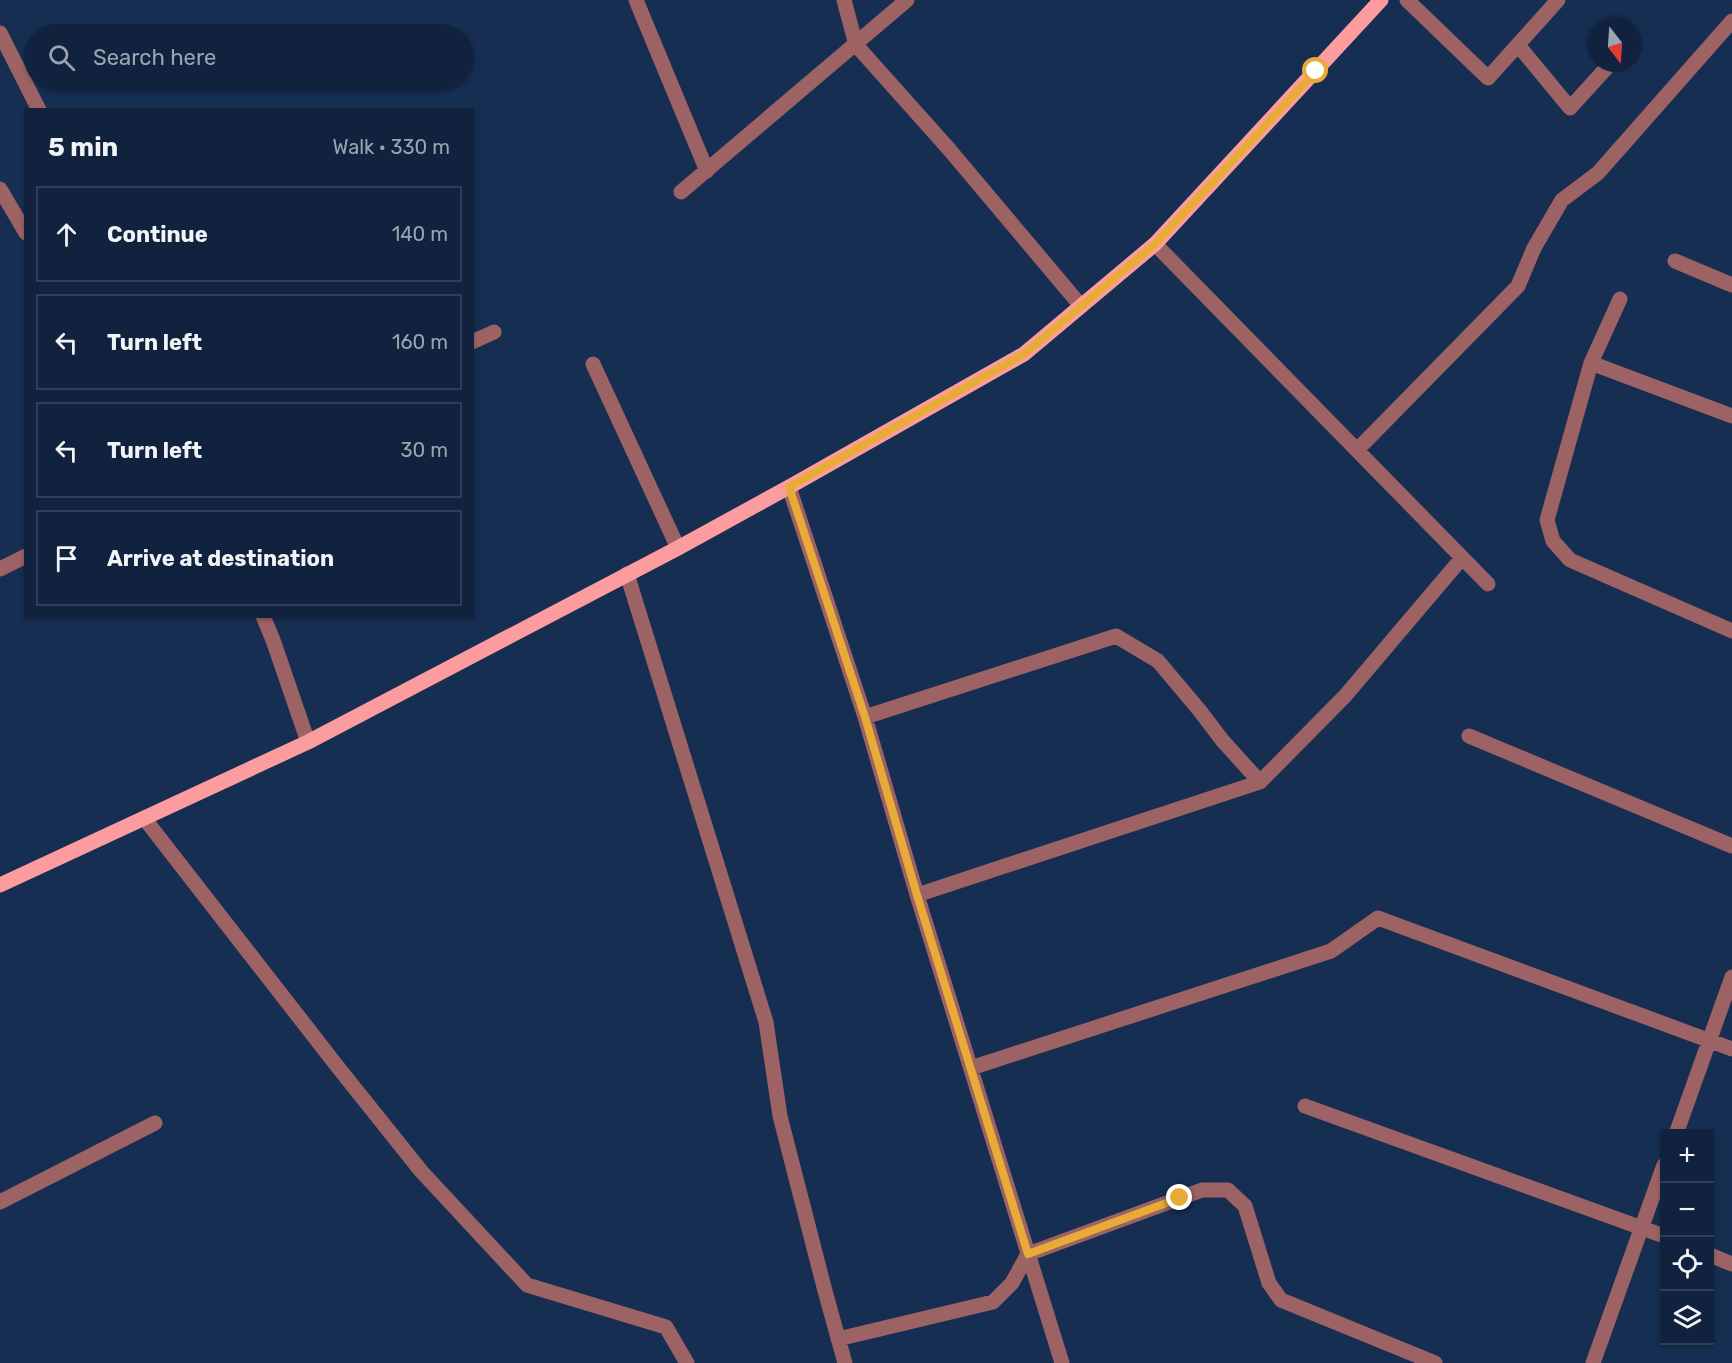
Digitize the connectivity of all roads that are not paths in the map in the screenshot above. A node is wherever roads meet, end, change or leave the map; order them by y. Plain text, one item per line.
1 (636, 0) edge
2 (844, 0) edge
3 (907, 0) edge
4 (1381, 0) edge
5 (1407, 0) edge
6 (1558, 0) edge
7 (1732, 21) edge
8 (0, 33) edge
9 (856, 45) junction
10 (1518, 45) junction
11 (1603, 72) edge
12 (24, 80) edge
13 (29, 90) edge
14 (38, 108) edge
15 (707, 171) junction
16 (0, 189) edge
17 (681, 192) dead end
18 (24, 229) edge
19 (1155, 244) junction
20 (1675, 261) dead end
21 (1732, 285) edge
22 (1620, 299) dead end
23 (1081, 306) junction
24 (494, 332) dead end
25 (474, 341) edge
26 (1591, 363) junction
27 (593, 364) dead end
28 (1732, 416) edge
29 (1357, 450) junction
30 (789, 487) junction
31 (678, 548) junction
32 (24, 557) edge
33 (1462, 558) junction
34 (0, 568) edge
35 (627, 574) junction
36 (1488, 584) dead end
37 (264, 618) edge
38 (1732, 631) edge
39 (865, 717) junction
40 (1468, 736) dead end
41 (308, 742) junction
42 (1260, 782) junction
43 (144, 818) junction
44 (1732, 846) edge
45 (0, 885) edge
46 (917, 895) junction
47 (1732, 977) edge
48 (1709, 1040) junction
49 (1732, 1049) edge
50 (971, 1068) junction
51 (1305, 1106) dead end
52 (155, 1123) dead end
53 (1678, 1129) edge
54 (1660, 1178) edge
55 (0, 1202) edge
56 (1642, 1227) junction
57 (1660, 1234) edge
58 (1028, 1254) junction
59 (1714, 1257) edge
60 (1732, 1264) edge
61 (838, 1339) junction
62 (687, 1363) edge
63 (845, 1363) edge
64 (1062, 1363) edge
65 (1435, 1363) edge
66 (1593, 1363) edge

1 - 15 street
2 - 9 street
3 - 9 street
4 - 19 main road
5 - 10 street
6 - 10 street
7 - 29 street
8 - 12 street
9 - 15 street
9 - 23 street
10 - 11 street
13 - 14 street
15 - 17 street
16 - 18 street
19 - 23 main road
19 - 29 street
20 - 21 street
22 - 26 street
23 - 30 main road
24 - 25 street
26 - 28 street
26 - 38 street
27 - 31 street
29 - 33 street
30 - 31 main road
30 - 39 street
31 - 35 main road
32 - 34 street
33 - 36 street
33 - 42 street
35 - 41 main road
35 - 61 street
37 - 41 street
39 - 42 street
39 - 46 street
40 - 44 street
41 - 43 main road
42 - 46 street
43 - 45 main road
43 - 62 street
46 - 50 street
47 - 48 street
48 - 49 street
48 - 50 street
48 - 53 street
50 - 58 street
51 - 56 street
52 - 55 street
54 - 56 street
56 - 57 street
56 - 66 street
58 - 61 street
58 - 64 street
58 - 65 street
59 - 60 street
61 - 63 street

